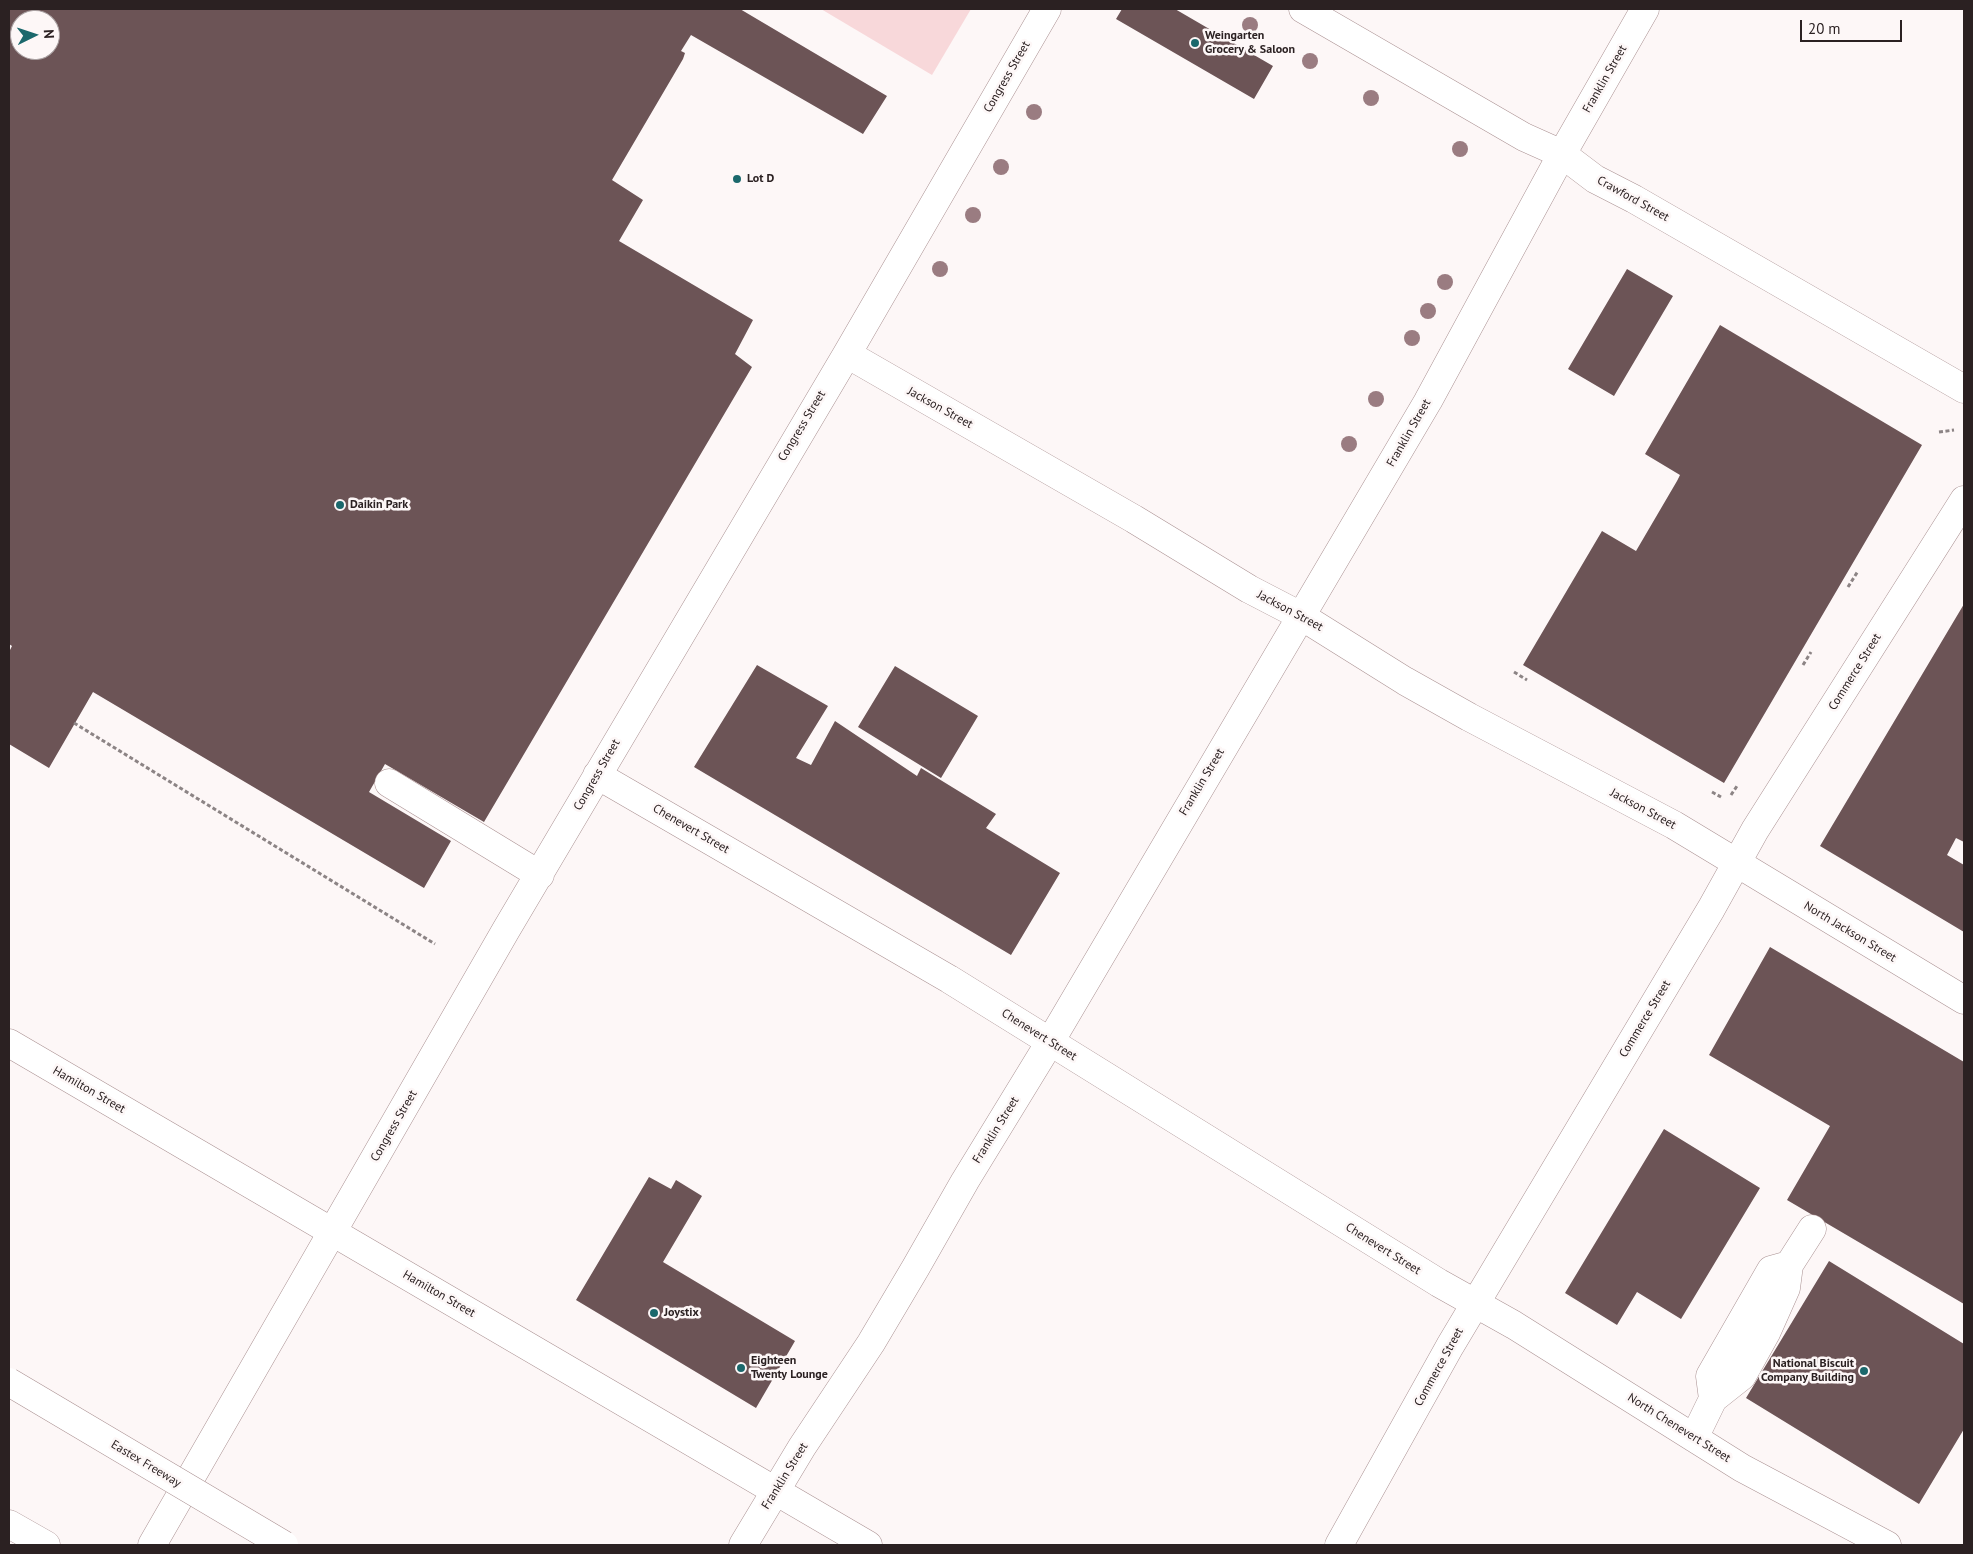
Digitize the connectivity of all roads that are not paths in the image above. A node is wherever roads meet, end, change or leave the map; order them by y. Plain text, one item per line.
1 (1047, 9) edge
2 (1303, 9) edge
3 (1645, 9) edge
4 (1562, 154) junction
5 (847, 354) junction
6 (1964, 389) edge
7 (1964, 500) edge
8 (1301, 616) junction
9 (597, 775) junction
10 (389, 783) dead end
11 (1736, 863) junction
12 (540, 874) junction
13 (1964, 1000) edge
14 (1050, 1042) junction
15 (9, 1043) edge
16 (1812, 1229) dead end
17 (334, 1232) junction
18 (1476, 1304) junction
19 (9, 1382) edge
20 (1694, 1438) junction
21 (775, 1490) junction
22 (9, 1524) edge
23 (46, 1545) edge
24 (152, 1545) edge
25 (284, 1545) edge
26 (743, 1545) edge
27 (868, 1545) edge
28 (1340, 1545) edge
29 (1887, 1545) edge

1 - 5 main road, Congress Street
2 - 4 main road, Crawford Street
3 - 4 main road, Franklin Street
4 - 6 main road, Crawford Street
4 - 8 main road, Franklin Street
5 - 8 main road, Jackson Street
5 - 9 main road, Congress Street
7 - 11 main road, Commerce Street
8 - 11 main road, Jackson Street
8 - 14 main road, Franklin Street
9 - 12 main road, Congress Street
9 - 14 main road, Chenevert Street
10 - 12 main road
11 - 13 main road, North Jackson Street
11 - 18 main road, Commerce Street
12 - 17 main road, Congress Street
14 - 18 main road, Chenevert Street
14 - 21 main road, Franklin Street
15 - 17 main road, Hamilton Street
16 - 20 main road
17 - 21 main road, Hamilton Street
17 - 24 main road, Congress Street
18 - 20 main road, North Chenevert Street
18 - 28 main road, Commerce Street
19 - 25 main road, Eastex Freeway, bridge
20 - 29 main road, North Chenevert Street
21 - 26 main road, Franklin Street
21 - 27 main road, Hamilton Street
22 - 23 main road

